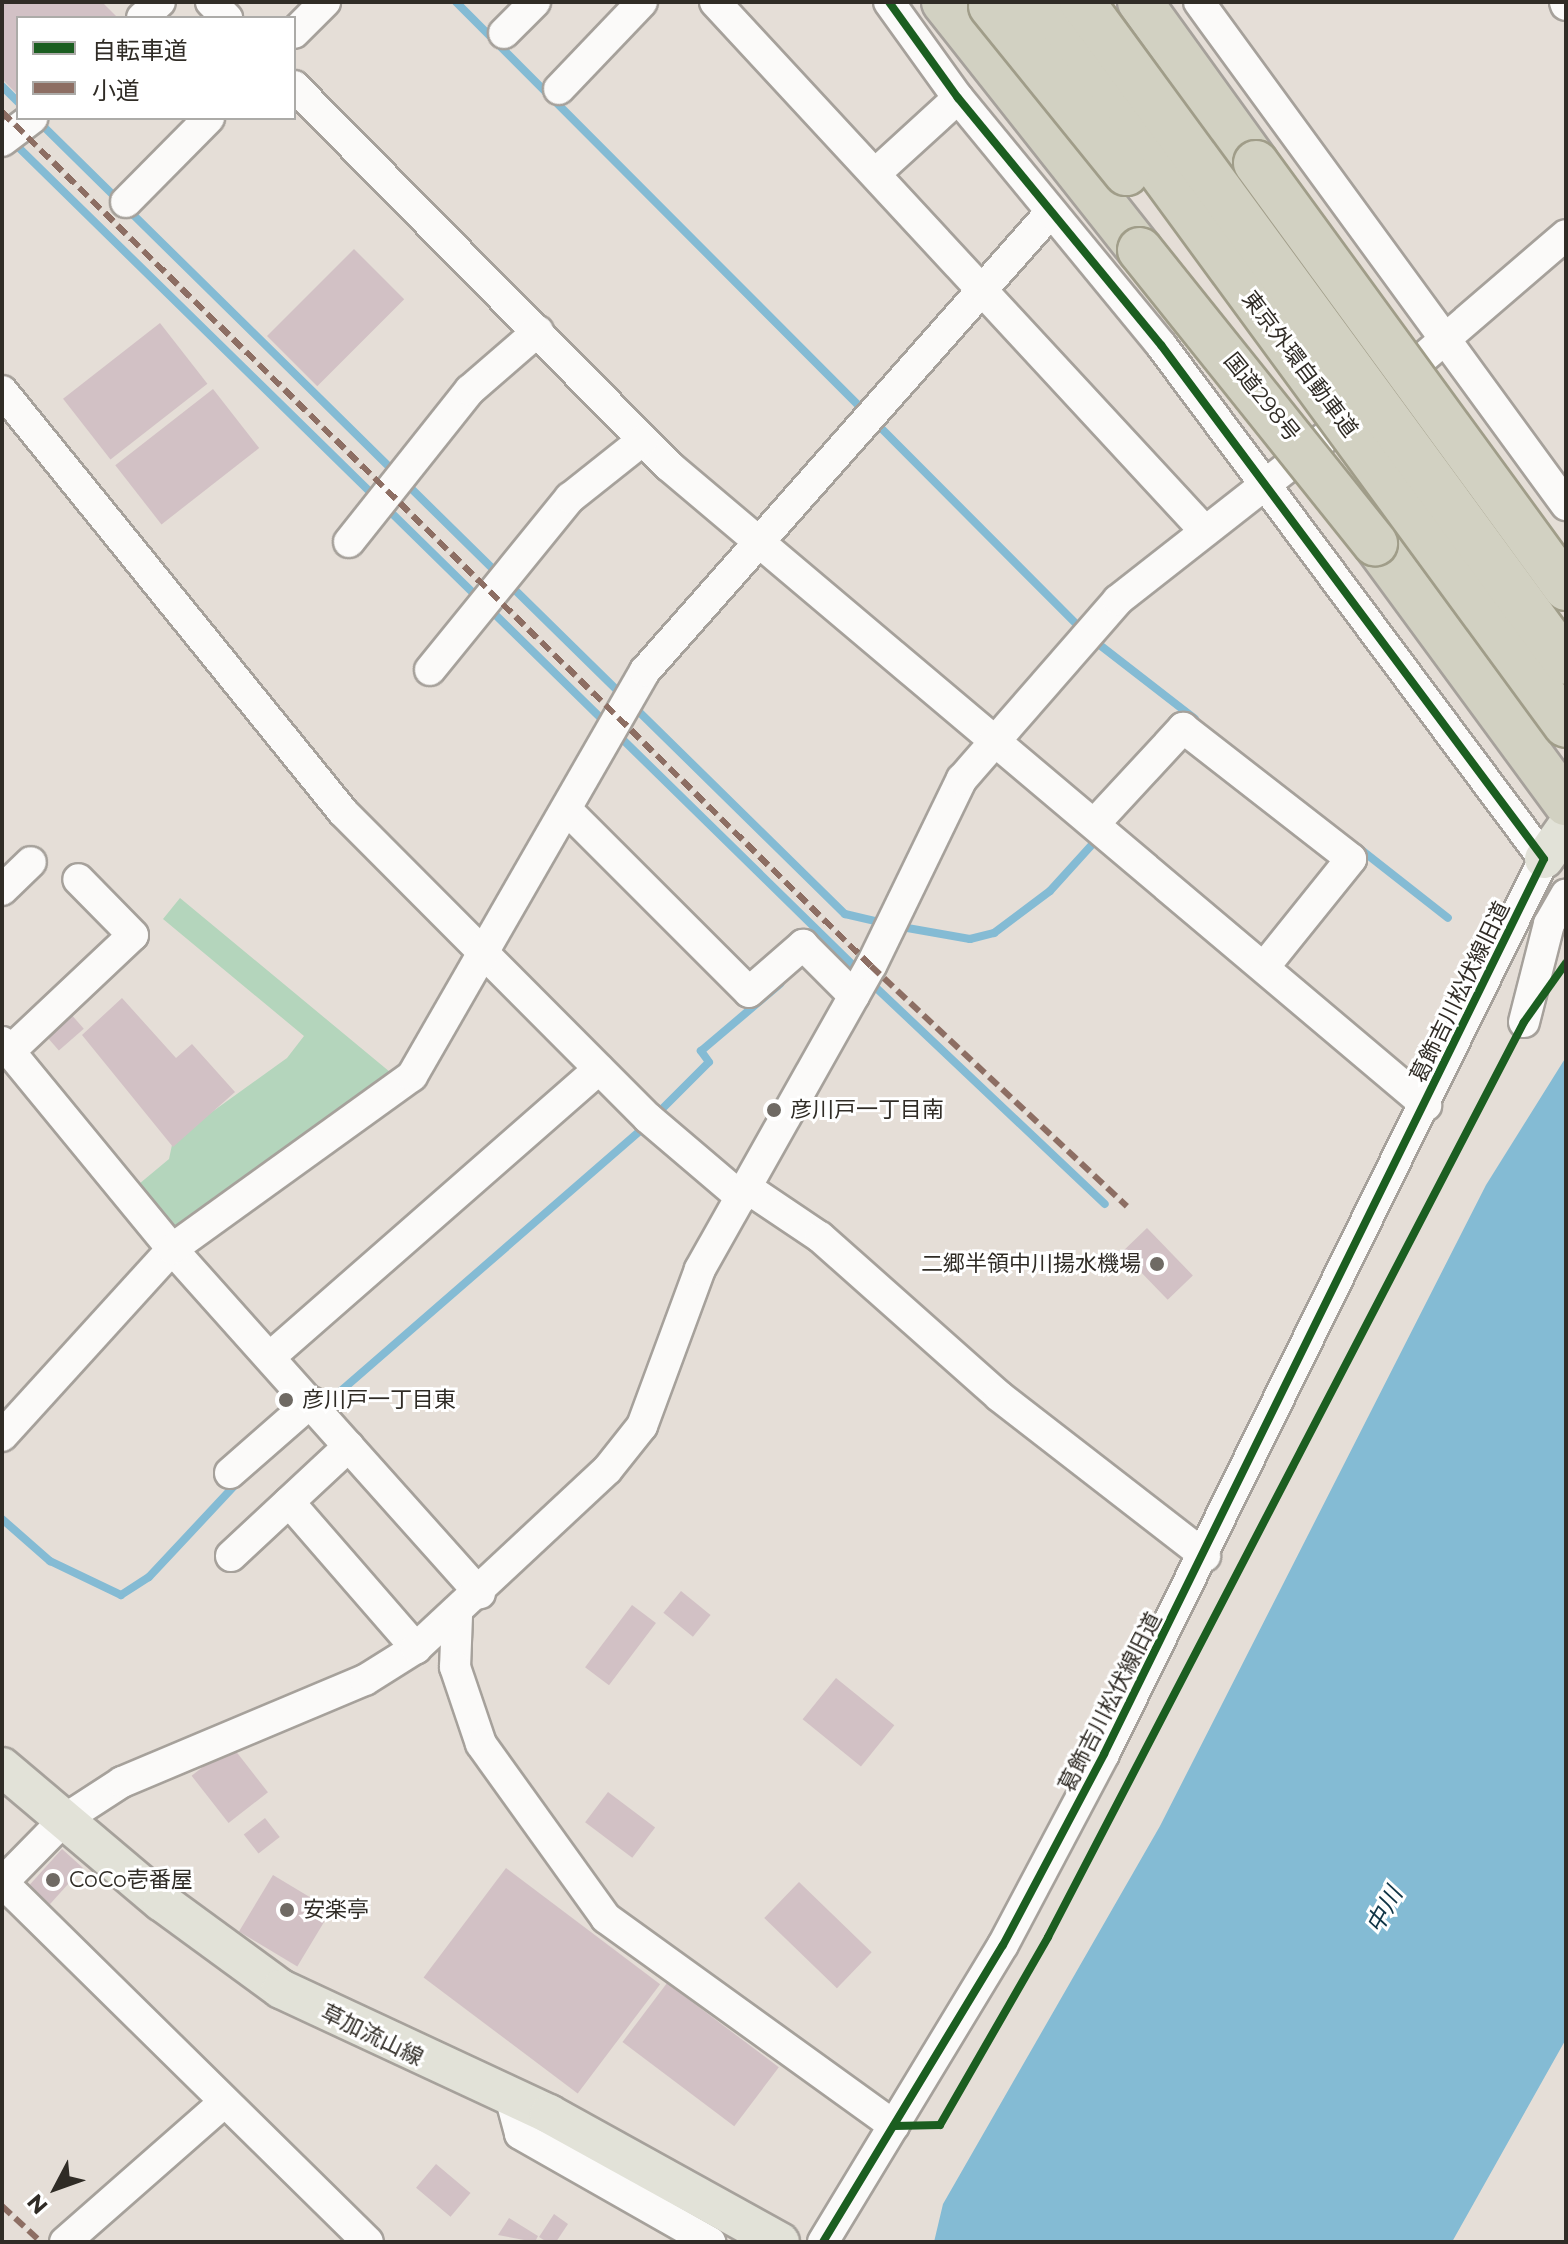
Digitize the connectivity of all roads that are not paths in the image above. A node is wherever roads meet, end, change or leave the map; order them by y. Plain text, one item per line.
1 (160, 2) edge
2 (325, 2) edge
3 (535, 2) edge
4 (642, 2) edge
5 (715, 2) edge
6 (889, 2) edge
7 (944, 2) edge
8 (988, 2) edge
9 (1036, 2) edge
10 (1082, 2) edge
11 (1140, 2) edge
12 (1212, 8) edge
13 (144, 16) edge
14 (296, 31) edge
15 (504, 33) dead end
16 (296, 88) edge
17 (559, 89) dead end
18 (958, 98) junction
19 (29, 120) edge
20 (207, 120) edge
21 (2, 141) edge
22 (876, 173) junction
23 (126, 202) dead end
24 (1051, 212) junction
25 (1566, 235) edge
26 (982, 290) junction
27 (538, 331) junction
28 (1446, 341) junction
29 (8, 410) edge
30 (643, 440) junction
31 (1374, 463) junction
32 (1267, 486) junction
33 (1566, 505) edge
34 (1203, 529) junction
35 (758, 539) junction
36 (349, 542) dead end
37 (1566, 588) edge
38 (1566, 662) edge
39 (430, 670) dead end
40 (1566, 725) edge
41 (997, 736) junction
42 (1566, 803) edge
43 (567, 810) junction
44 (1097, 821) junction
45 (1566, 828) edge
46 (1544, 859) junction
47 (31, 862) dead end
48 (78, 879) dead end
49 (2, 890) edge
50 (1566, 895) edge
51 (485, 949) junction
52 (1265, 966) junction
53 (854, 996) junction
54 (1524, 1022) dead end
55 (6, 1047) edge
56 (599, 1069) junction
57 (1426, 1105) junction
58 (744, 1193) junction
59 (172, 1249) junction
60 (270, 1357) junction
61 (311, 1402) junction
62 (2, 1436) edge
63 (349, 1446) junction
64 (230, 1473) dead end
65 (289, 1502) junction
66 (231, 1556) dead end
67 (1205, 1556) junction
68 (480, 1594) junction
69 (457, 1616) junction
70 (416, 1648) junction
71 (2, 1767) edge
72 (65, 1819) junction
73 (2, 1882) edge
74 (510, 2096) junction
75 (221, 2105) junction
76 (894, 2126) junction
77 (65, 2242) edge
78 (368, 2242) edge
79 (710, 2242) edge
80 (780, 2242) edge
81 (823, 2242) edge

1 - 13 street
2 - 14 street
3 - 15 street
4 - 17 street
5 - 22 street
6 - 18 street
7 - 42 highway, 国道298号, bridge
8 - 31 highway, bridge
9 - 31 highway, 東京外環自動車道, bridge
10 - 38 highway, 東京外環自動車道, bridge
11 - 37 highway, bridge
12 - 28 street
16 - 27 street
18 - 22 street
18 - 24 street
19 - 21 street
20 - 23 street
22 - 26 street
24 - 26 street
24 - 32 street
25 - 28 street
26 - 34 street
26 - 35 street
27 - 30 street
27 - 36 street
28 - 32 street
28 - 33 street
29 - 51 street
30 - 35 street
30 - 39 street
31 - 40 highway, 東京外環自動車道, bridge
32 - 34 street
32 - 46 street
34 - 41 street
35 - 41 street
35 - 43 street
41 - 44 street
41 - 53 street
43 - 51 street
43 - 53 street
44 - 52 street
44 - 52 street
45 - 46 main road
46 - 57 street, 葛飾吉川松伏線旧道
47 - 49 street
48 - 55 street
50 - 54 street
51 - 56 street
51 - 59 street
52 - 57 street
53 - 58 street
55 - 59 street
56 - 58 street
56 - 60 street
57 - 67 street, 葛飾吉川松伏線旧道
58 - 67 street
58 - 68 street
59 - 60 street
59 - 62 street
60 - 61 street
61 - 63 street
61 - 64 street
63 - 65 street
63 - 68 street
65 - 66 street
65 - 70 street
67 - 76 street, 葛飾吉川松伏線旧道
68 - 69 street
69 - 70 street
69 - 76 street
70 - 72 street
71 - 72 main road, 草加流山線
72 - 73 street
72 - 74 main road, 草加流山線
73 - 75 street
74 - 79 street
74 - 80 main road, 草加流山線
75 - 77 street
75 - 78 street
76 - 81 street, 葛飾吉川松伏線旧道

